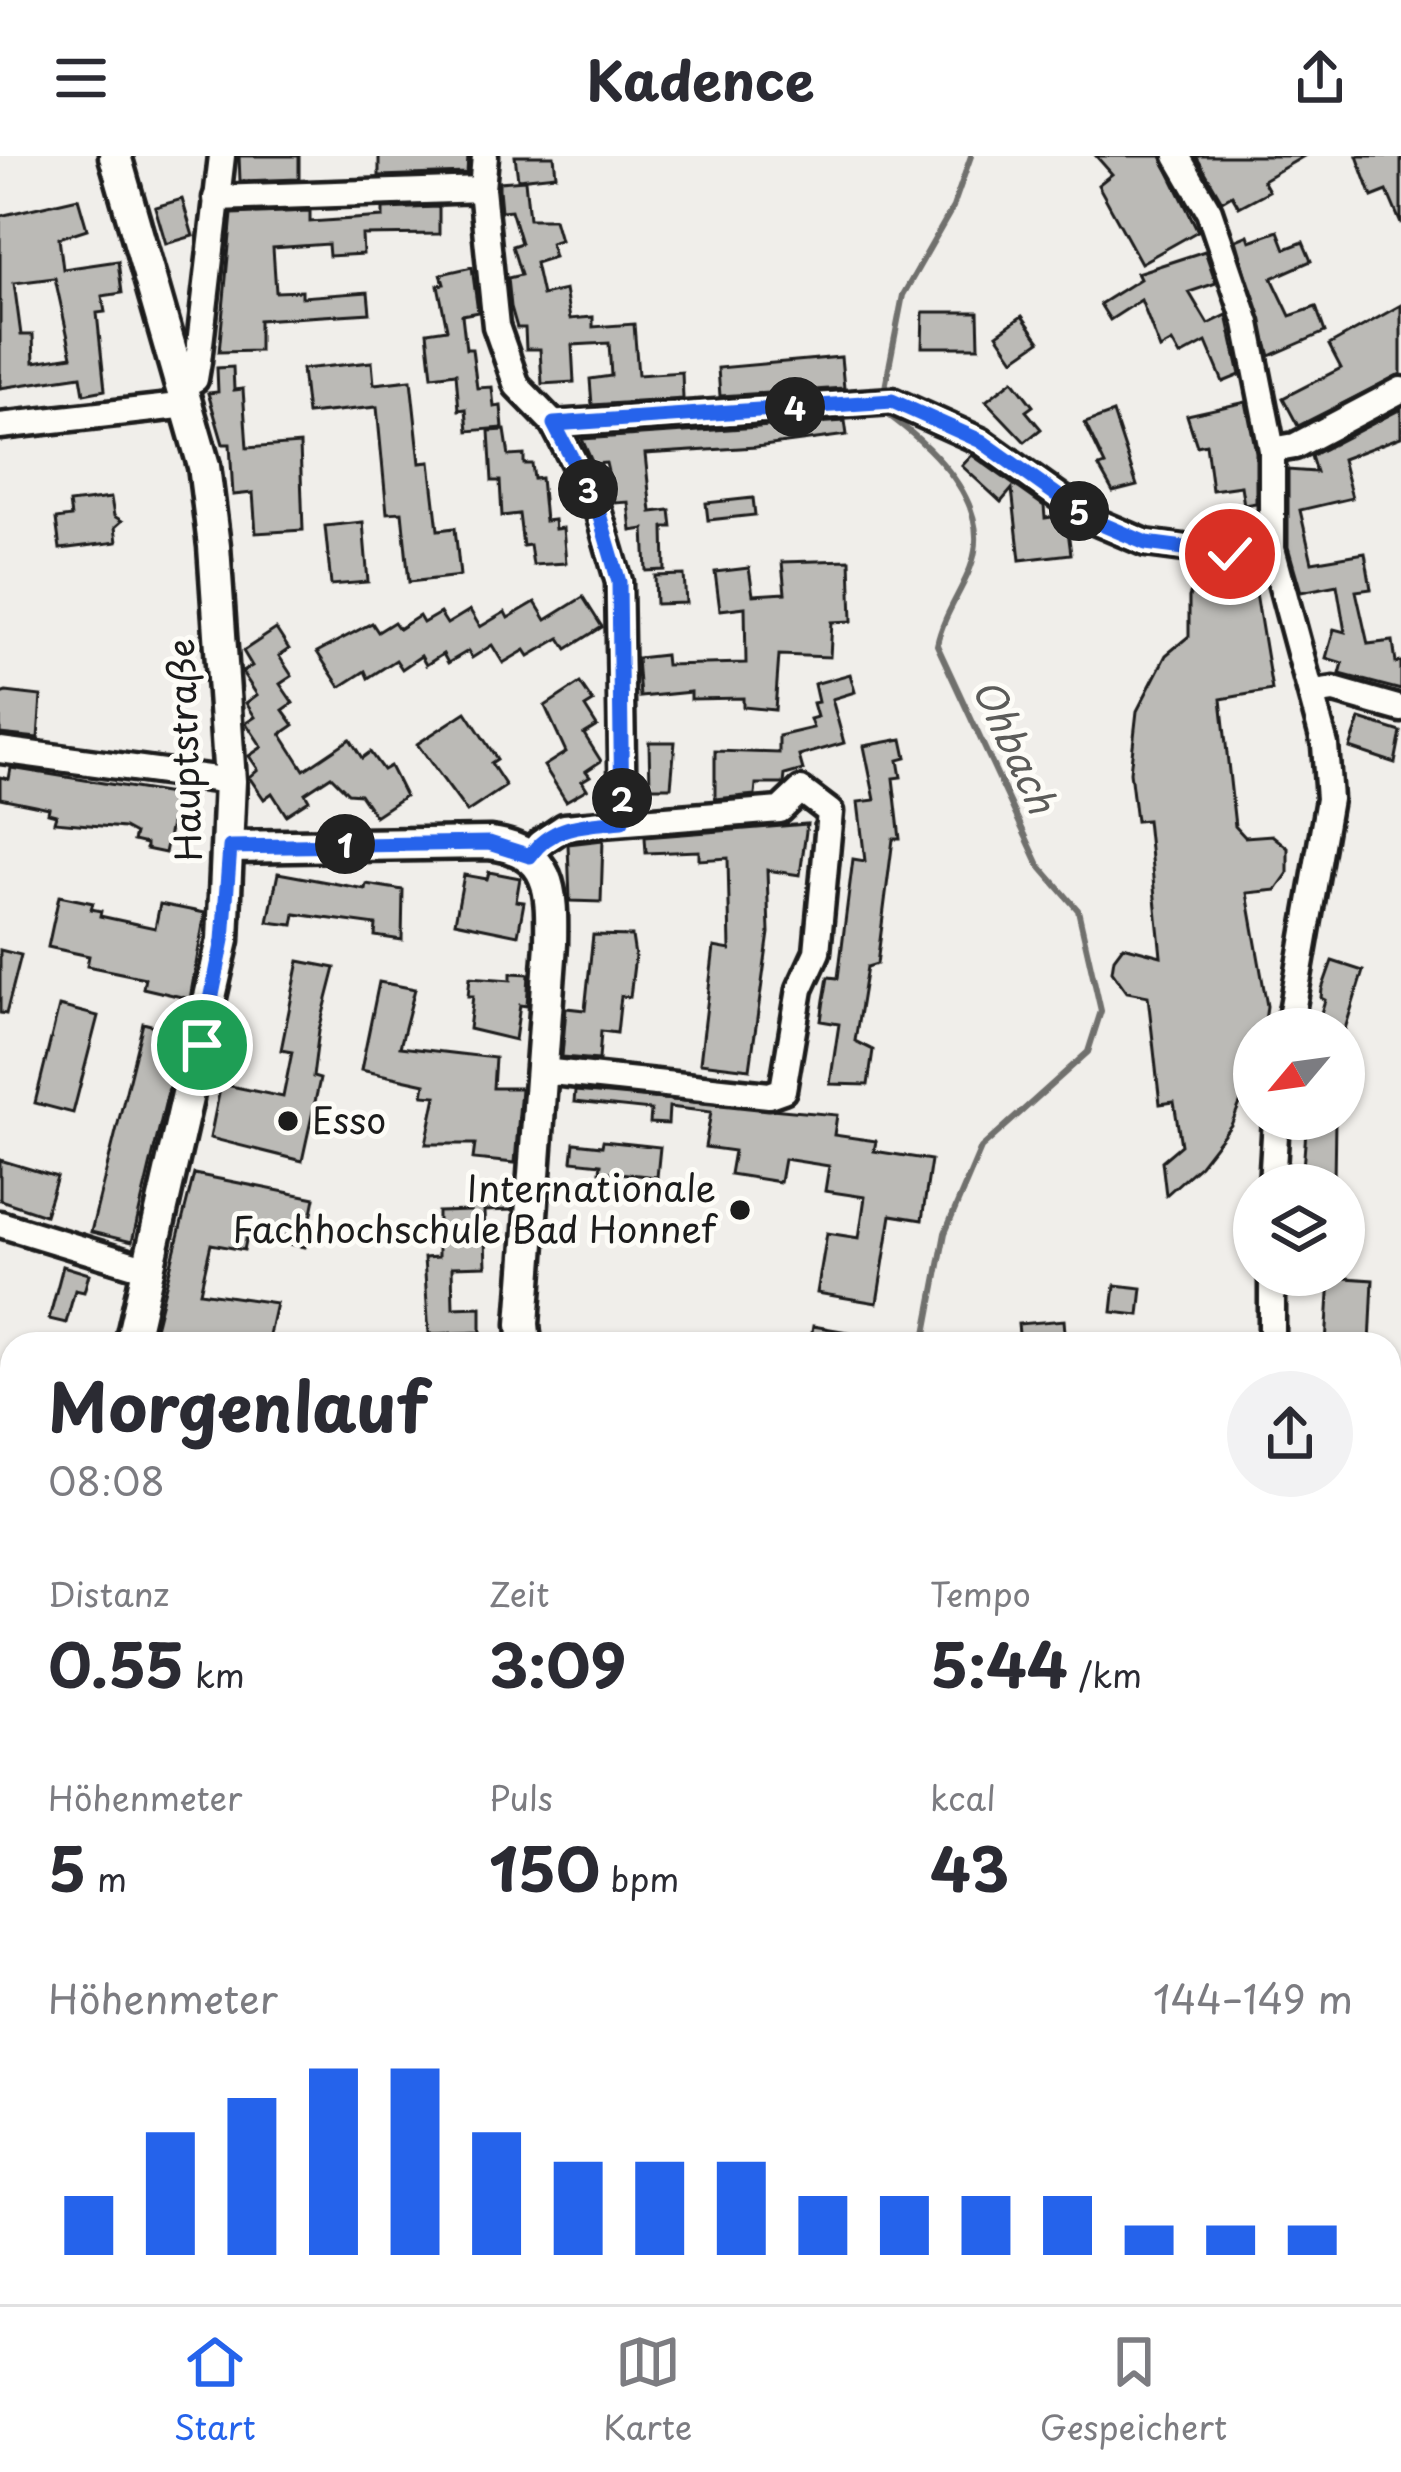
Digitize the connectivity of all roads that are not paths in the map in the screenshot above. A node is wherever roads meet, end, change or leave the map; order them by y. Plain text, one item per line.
1 (115, 156) edge
2 (221, 156) edge
3 (485, 156) edge
4 (1177, 156) edge
5 (482, 189) junction
6 (216, 199) junction
7 (1401, 390) edge
8 (186, 395) junction
9 (554, 424) junction
10 (0, 426) edge
11 (1272, 450) junction
12 (1272, 549) junction
13 (1314, 693) junction
14 (1401, 709) edge
15 (0, 750) edge
16 (230, 781) junction
17 (622, 821) junction
18 (230, 847) junction
19 (530, 856) junction
20 (1292, 1008) edge
21 (542, 1071) junction
22 (0, 1224) edge
23 (151, 1270) junction
24 (1272, 1296) edge
25 (134, 1332) edge
26 (524, 1332) edge
27 (1272, 1332) edge

1 - 8 main road, Hauptstraße
2 - 6 street
3 - 5 street
4 - 11 street
5 - 6 street
5 - 9 street
6 - 8 street
7 - 11 street
8 - 10 street
8 - 16 main road, Hauptstraße
9 - 12 street
9 - 17 street
11 - 12 street
12 - 13 street
13 - 14 street
13 - 20 street
15 - 16 street
16 - 18 main road, Hauptstraße
17 - 19 street
17 - 21 street
18 - 19 main road
18 - 23 main road, Hauptstraße
19 - 21 main road
21 - 26 main road
22 - 23 street
23 - 25 main road, Hauptstraße
24 - 27 street

